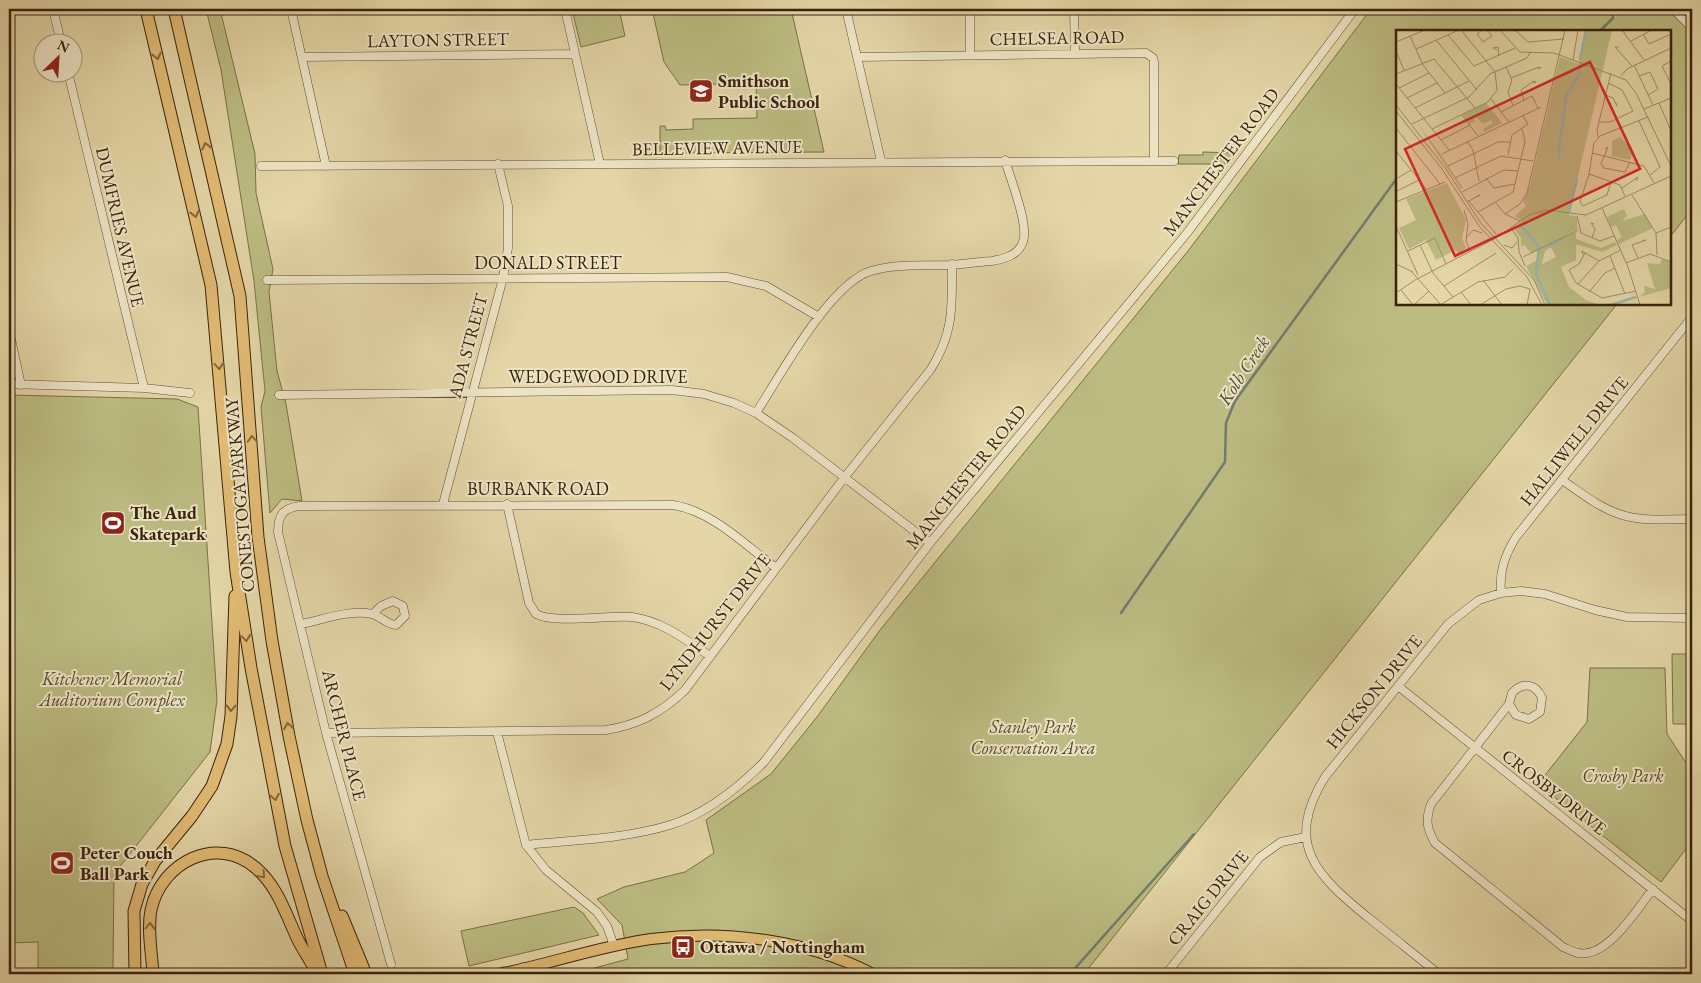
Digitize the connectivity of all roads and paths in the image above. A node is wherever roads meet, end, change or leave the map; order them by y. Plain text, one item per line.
1 (53, 9) edge
2 (146, 9) edge
3 (174, 9) edge
4 (291, 9) edge
5 (565, 9) edge
6 (846, 9) edge
7 (970, 9) edge
8 (1074, 9) edge
9 (1355, 9) edge
10 (1673, 9) edge
11 (1692, 28) edge
12 (59, 32) edge
13 (1075, 53) junction
14 (575, 54) junction
15 (970, 54) junction
16 (302, 57) junction
17 (858, 57) junction
18 (70, 82) edge
19 (1005, 160) junction
20 (1154, 160) junction
21 (881, 161) junction
22 (1174, 161) dead end
23 (498, 164) junction
24 (600, 164) junction
25 (261, 166) dead end
26 (326, 166) junction
27 (952, 264) junction
28 (502, 278) junction
29 (267, 280) dead end
30 (819, 318) junction
31 (1692, 318) edge
32 (9, 330) edge
33 (9, 384) edge
34 (21, 385) junction
35 (144, 388) junction
36 (471, 391) junction
37 (190, 393) dead end
38 (279, 395) dead end
39 (756, 413) junction
40 (844, 478) junction
41 (1562, 480) junction
42 (443, 504) junction
43 (507, 504) junction
44 (282, 512) joint
45 (1692, 518) edge
46 (930, 543) junction
47 (776, 568) junction
48 (236, 572) junction
49 (1501, 593) junction
50 (373, 614) dead end
51 (1692, 618) edge
52 (301, 624) junction
53 (710, 656) junction
54 (1398, 686) junction
55 (1509, 704) junction
56 (497, 732) junction
57 (326, 733) junction
58 (1475, 748) junction
59 (1306, 837) junction
60 (526, 846) junction
61 (322, 876) junction
62 (1653, 889) junction
63 (1692, 921) edge
64 (614, 946) junction
65 (391, 964) dead end
66 (524, 972) edge
67 (135, 974) edge
68 (152, 974) edge
69 (320, 974) edge
70 (355, 974) edge
71 (366, 974) edge
72 (503, 974) edge
73 (873, 974) edge
74 (1166, 974) edge
75 (1439, 974) edge

1 - 12 street
2 -> 48 highway, CONESTOGA PARKWAY
61 -> 3 highway, CONESTOGA PARKWAY
4 - 16 street
5 - 14 street
6 - 17 street
7 - 15 street
8 - 13 street
9 - 46 street, MANCHESTER ROAD
10 - 11 street
13 - 15 street, CHELSEA ROAD
13 - 20 street, CHELSEA ROAD
14 - 16 street, LAYTON STREET
14 - 24 street
15 - 17 street, CHELSEA ROAD
16 - 26 street
17 - 21 street
18 - 35 street, DUMFRIES AVENUE
19 - 20 street, BELLEVIEW AVENUE
19 - 21 street, BELLEVIEW AVENUE
19 - 27 street
20 - 22 street, BELLEVIEW AVENUE
21 - 24 street, BELLEVIEW AVENUE
23 - 24 street, BELLEVIEW AVENUE
23 - 26 street, BELLEVIEW AVENUE
23 - 28 street, ADA STREET
25 - 26 street, BELLEVIEW AVENUE
27 - 30 street
27 - 40 street, LYNDHURST DRIVE
28 - 29 street, DONALD STREET
28 - 30 street, DONALD STREET
28 - 36 street, ADA STREET
30 - 39 street
31 - 41 street, HALLIWELL DRIVE
32 - 34 street
33 - 34 street
34 - 35 street
35 - 37 street
36 - 38 street, WEDGEWOOD DRIVE
36 - 39 street, WEDGEWOOD DRIVE
36 - 42 street, ADA STREET
39 - 40 street, WEDGEWOOD DRIVE
40 - 46 street, WEDGEWOOD DRIVE
40 - 47 street, LYNDHURST DRIVE
41 - 45 street
41 - 49 street, HALLIWELL DRIVE
42 - 43 street, BURBANK ROAD
42 - 44 street, BURBANK ROAD
43 - 47 street, BURBANK ROAD
43 - 53 street
44 - 52 street, ARCHER PLACE
46 - 60 street, MANCHESTER ROAD
47 - 53 street, LYNDHURST DRIVE
48 -> 67 highway
48 -> 69 highway, CONESTOGA PARKWAY
49 - 51 street, HICKSON DRIVE
49 - 54 street, HICKSON DRIVE
50 - 52 street
52 - 57 street, ARCHER PLACE
53 - 56 street, LYNDHURST DRIVE
54 - 58 street, CROSBY DRIVE
54 - 59 street, HICKSON DRIVE
55 - 55 street
55 - 58 street
56 - 57 street, LYNDHURST DRIVE
56 - 60 street
57 - 65 street, ARCHER PLACE
58 - 62 street, CROSBY DRIVE
58 - 62 street
59 - 74 street, CRAIG DRIVE
59 - 75 street, HICKSON DRIVE
60 - 64 street
61 - 70 highway, CONESTOGA PARKWAY
61 - 71 highway
62 - 63 street, CROSBY DRIVE
64 - 66 main road
64 - 73 main road
66 - 72 main road
68 -> 69 highway

